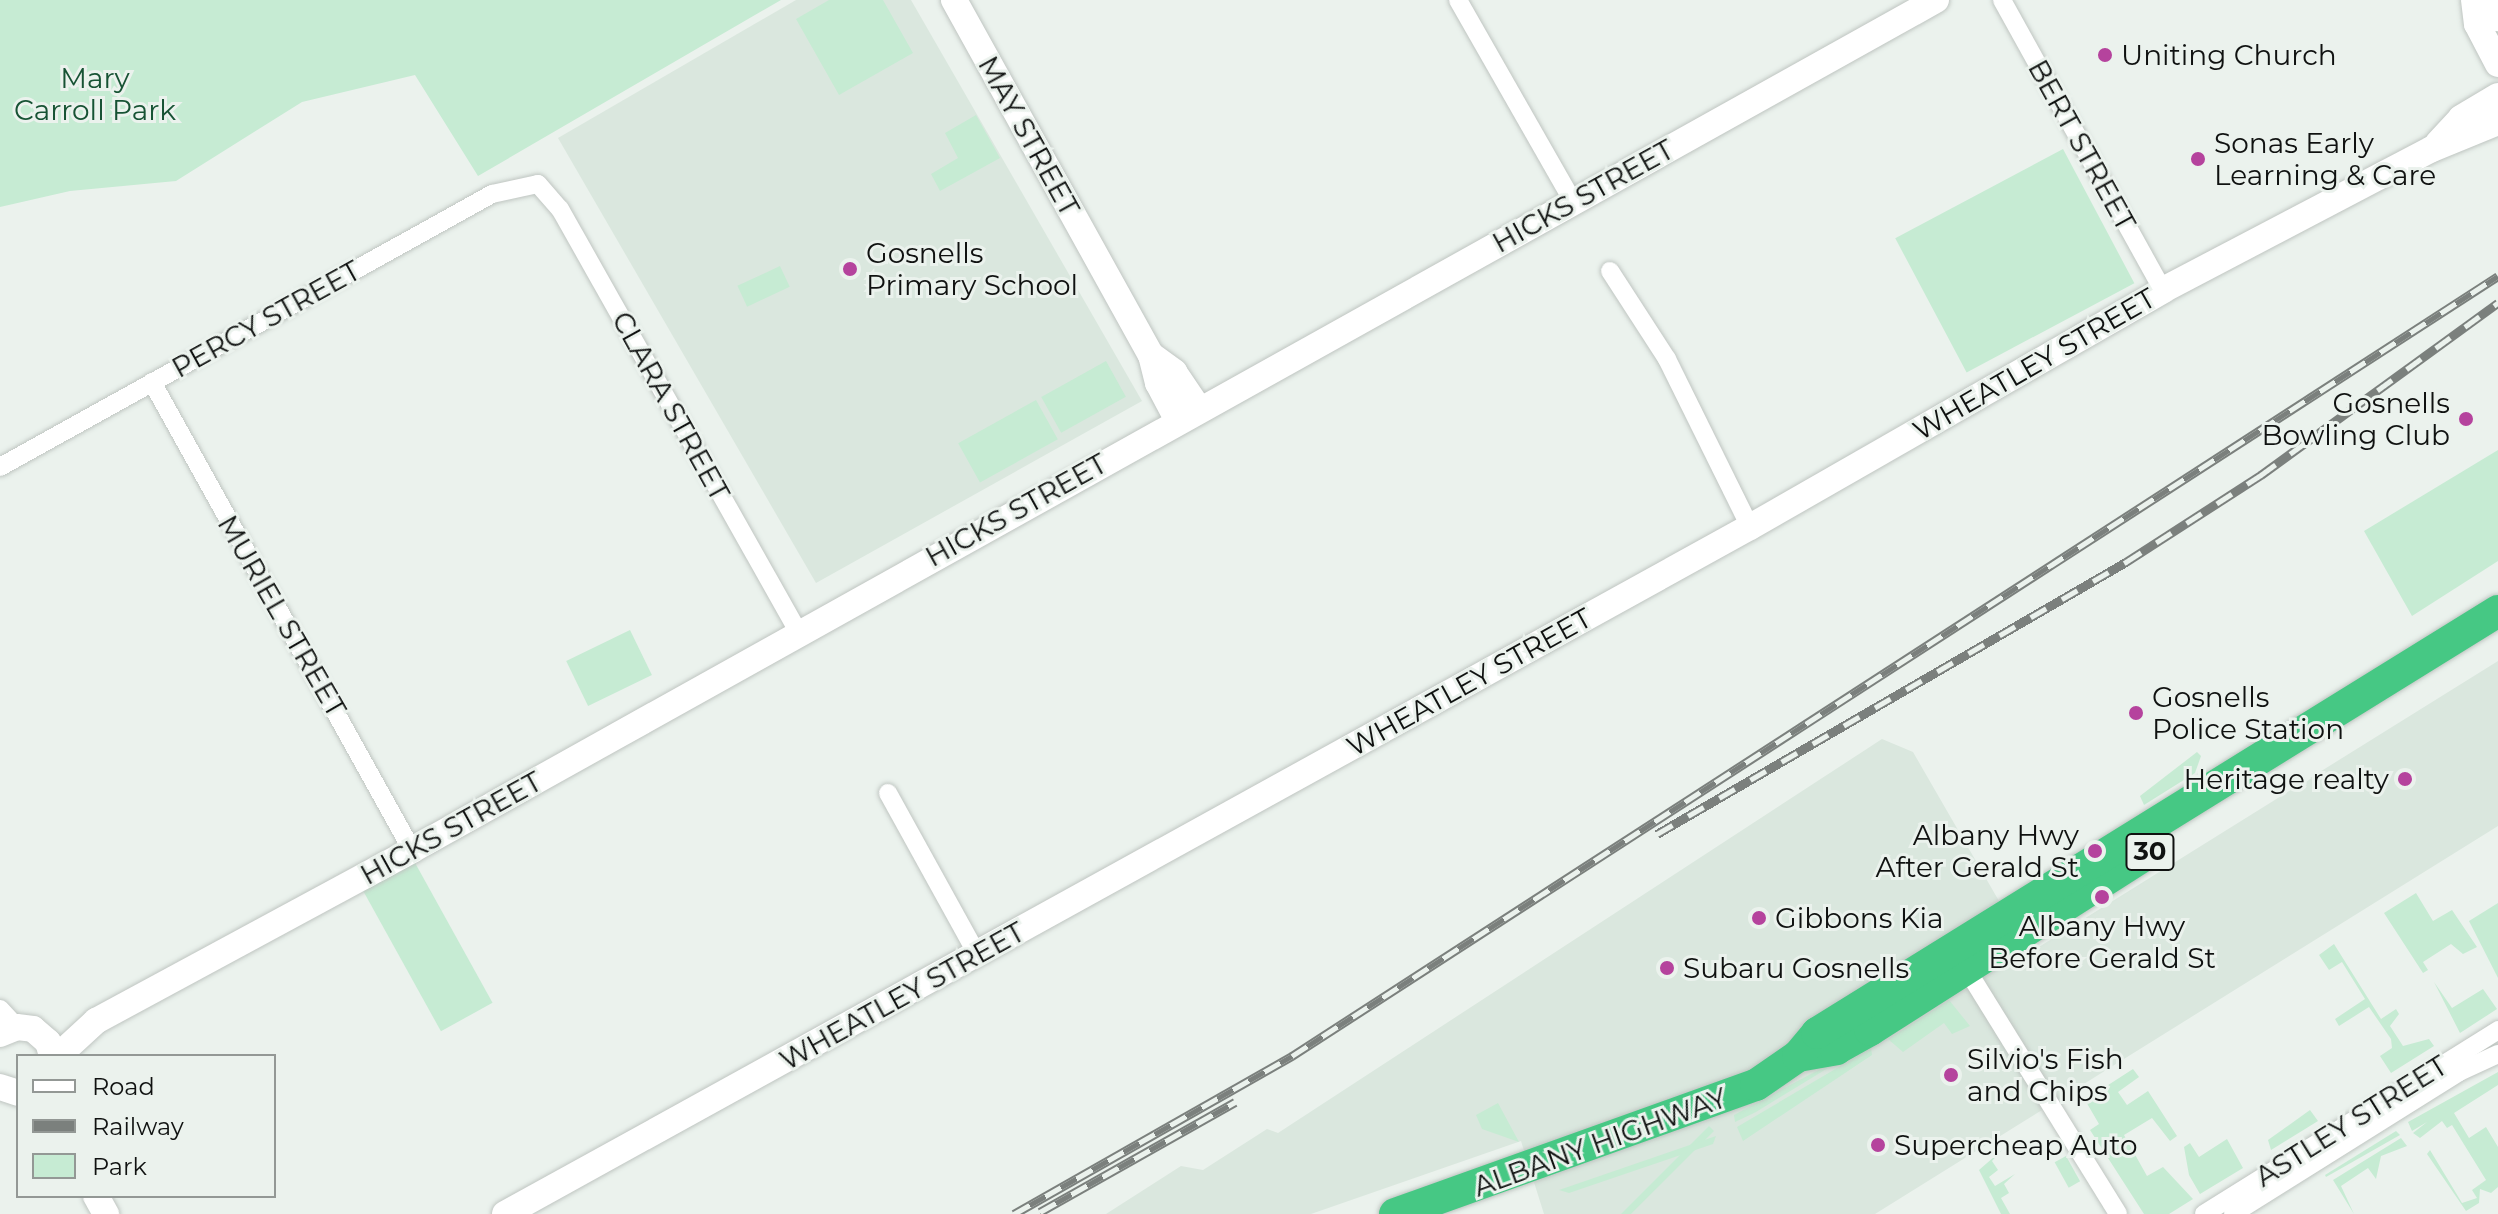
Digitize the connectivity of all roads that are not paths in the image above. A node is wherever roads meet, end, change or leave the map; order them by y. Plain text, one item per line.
1 (954, 0) edge
2 (1458, 0) edge
3 (1936, 0) edge
4 (2002, 0) edge
5 (2474, 0) edge
6 (2481, 0) edge
7 (2498, 18) edge
8 (2498, 64) edge
9 (2498, 96) edge
10 (2498, 122) edge
11 (2432, 149) junction
12 (538, 184) joint
13 (1573, 202) junction
14 (1610, 271) dead end
15 (2163, 290) junction
16 (152, 382) junction
17 (1188, 415) junction
18 (0, 467) edge
19 (1750, 527) junction
20 (2498, 611) edge
21 (798, 632) junction
22 (2498, 636) edge
23 (888, 793) dead end
24 (412, 850) junction
25 (977, 954) junction
26 (1960, 959) junction
27 (96, 1021) junction
28 (12, 1025) edge
29 (2498, 1030) edge
30 (54, 1054) edge
31 (57, 1054) edge
32 (2498, 1054) edge
33 (2116, 1206) edge
34 (505, 1214) edge
35 (1395, 1214) edge
36 (2131, 1214) edge
37 (2204, 1214) edge
38 (2233, 1214) edge

1 - 17 street, MAY STREET
2 - 13 street
3 - 13 street, HICKS STREET
4 - 15 street, BERT STREET
5 - 8 street
6 - 7 street
9 - 11 street, WHEATLEY STREET
10 - 11 street, WHEATLEY STREET
11 - 15 street, WHEATLEY STREET
12 - 16 street, PERCY STREET
12 - 21 street, CLARA STREET
13 - 17 street, HICKS STREET
14 - 19 street
15 - 19 street, WHEATLEY STREET
16 - 18 street, PERCY STREET
16 - 24 street, MURIEL STREET
17 - 21 street, HICKS STREET
19 - 25 street, WHEATLEY STREET
20 - 26 highway, ALBANY HIGHWAY / 30
21 - 24 street, HICKS STREET
22 - 26 highway, ALBANY HIGHWAY / 30
23 - 25 street
24 - 27 street, HICKS STREET
25 - 34 street, WHEATLEY STREET
26 - 33 street
26 - 35 highway, ALBANY HIGHWAY / 30
27 - 28 street, HICKS STREET
27 - 31 street, HICKS STREET
28 - 30 street
29 - 37 street, ASTLEY STREET
32 - 38 street, ASTLEY STREET
33 - 36 street

